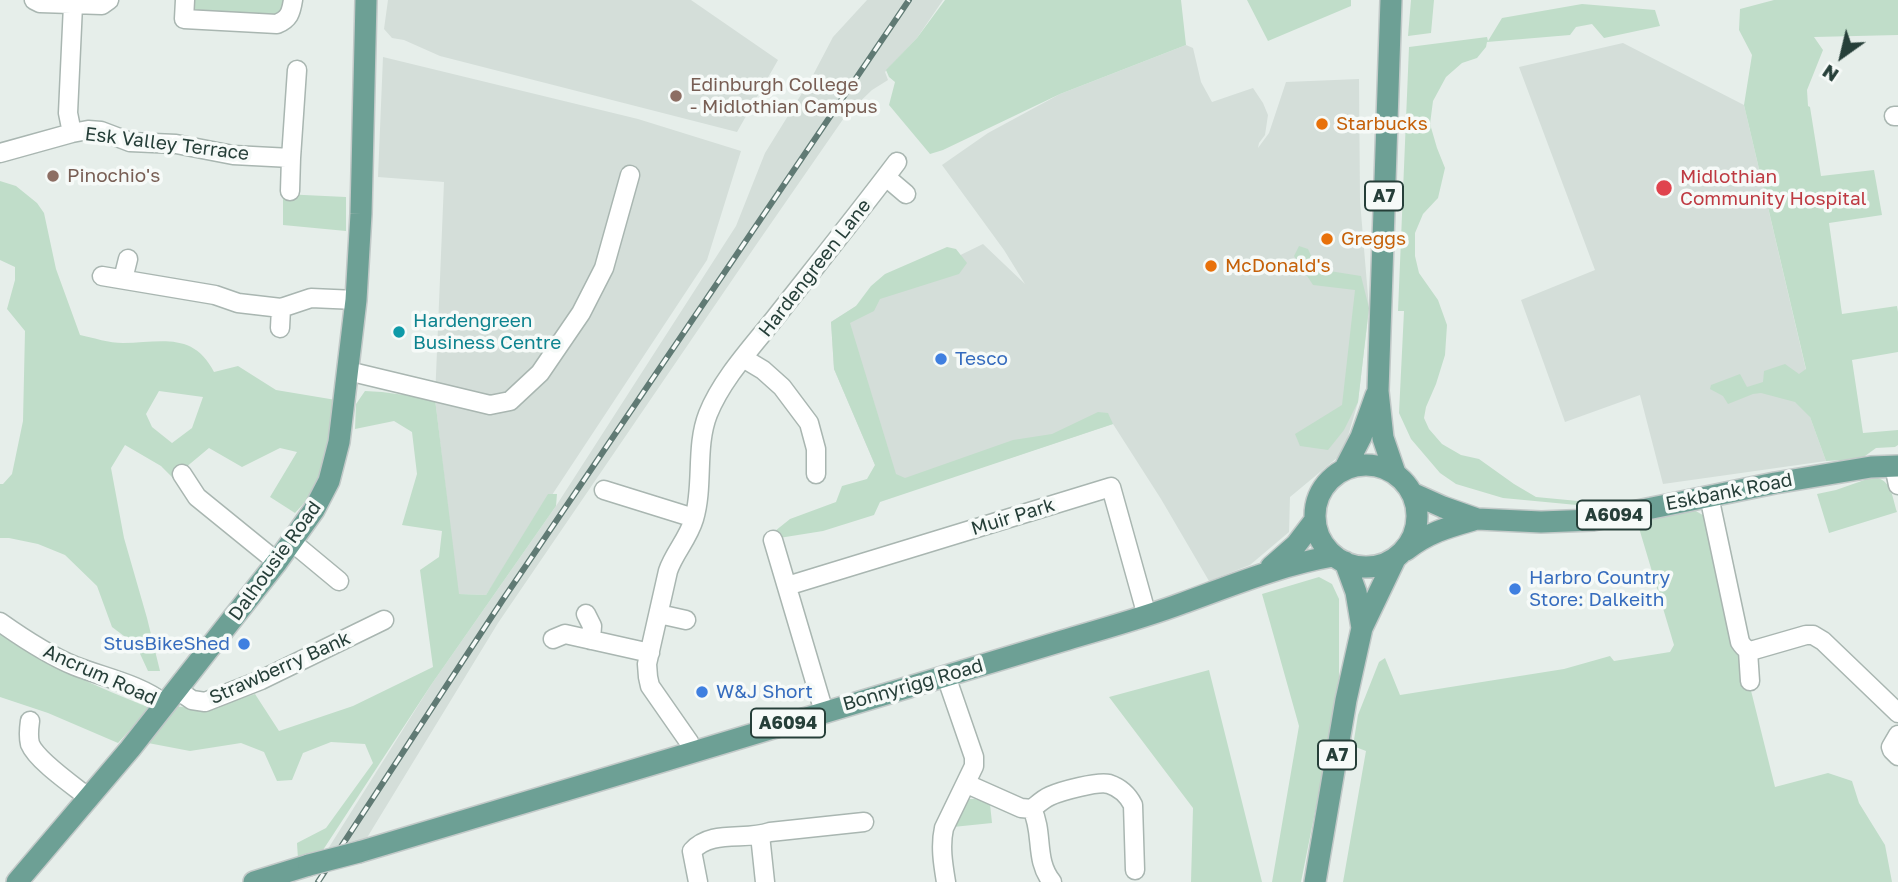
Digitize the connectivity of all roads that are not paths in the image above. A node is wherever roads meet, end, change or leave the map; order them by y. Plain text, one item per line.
1 (34, 0) edge
2 (109, 0) edge
3 (185, 0) edge
4 (293, 0) edge
5 (366, 0) edge
6 (1391, 0) edge
7 (72, 5) junction
8 (297, 70) dead end
9 (72, 133) junction
10 (0, 153) edge
11 (291, 158) junction
12 (897, 162) dead end
13 (630, 175) dead end
14 (886, 177) junction
15 (290, 191) dead end
16 (906, 194) dead end
17 (128, 260) dead end
18 (102, 276) dead end
19 (123, 279) junction
20 (356, 300) junction
21 (281, 309) junction
22 (280, 328) dead end
23 (743, 358) junction
24 (348, 371) junction
25 (1378, 391) junction
26 (1345, 470) junction
27 (1395, 472) junction
28 (1897, 472) edge
29 (182, 474) dead end
30 (816, 474) dead end
31 (604, 490) dead end
32 (1413, 494) junction
33 (1709, 496) junction
34 (694, 519) junction
35 (1477, 519) junction
36 (1315, 520) junction
37 (773, 540) dead end
38 (292, 542) junction
39 (1401, 555) junction
40 (1339, 559) junction
41 (277, 562) junction
42 (1264, 573) junction
43 (339, 581) dead end
44 (787, 586) junction
45 (586, 614) dead end
46 (659, 614) junction
47 (1147, 616) junction
48 (686, 619) dead end
49 (384, 620) dead end
50 (0, 622) edge
51 (1362, 628) junction
52 (553, 639) dead end
53 (591, 640) junction
54 (1748, 651) junction
55 (650, 653) junction
56 (946, 676) junction
57 (1750, 681) dead end
58 (171, 696) junction
59 (824, 712) junction
60 (1898, 713) edge
61 (30, 721) dead end
62 (1898, 735) edge
63 (692, 753) junction
64 (1898, 756) edge
65 (967, 784) junction
66 (89, 798) junction
67 (1032, 809) junction
68 (854, 820) dead end
69 (760, 835) junction
70 (1135, 870) dead end
71 (17, 882) edge
72 (254, 882) edge
73 (698, 882) edge
74 (765, 882) edge
75 (946, 882) edge
76 (1052, 882) edge
77 (1315, 882) edge

1 - 7 street
2 - 7 street
3 - 4 street
5 - 20 main road, Dalhousie Road
6 - 25 main road, A7
7 - 9 street, Esk Valley Terrace
8 - 11 street
9 - 10 street
9 - 11 street, Esk Valley Terrace
11 - 15 street
12 - 14 street, Hardengreen Lane
13 - 24 street
14 - 16 street
14 - 23 street, Hardengreen Lane
17 - 19 street
18 - 19 street
19 - 21 street
20 - 21 street
20 - 24 main road, Dalhousie Road
21 - 22 street
23 - 30 street
23 - 34 street, Hardengreen Lane
24 - 38 main road, Dalhousie Road
25 - 26 main road, A7
25 - 27 main road, A7
26 - 27 main road
26 - 36 main road
27 - 32 main road
28 - 33 main road, Eskbank Road / A6094
29 - 41 street
31 - 34 street
32 - 35 main road, Eskbank Road / A6094
32 - 39 main road
33 - 35 main road, Eskbank Road / A6094
33 - 54 street
34 - 46 street, Hardengreen Lane
35 - 39 main road, Eskbank Road / A6094
36 - 40 main road
36 - 42 main road, Bonnyrigg Road / A6094
37 - 44 street
38 - 41 main road, Dalhousie Road
38 - 43 street
39 - 40 main road
39 - 51 main road, A7
40 - 42 main road, Bonnyrigg Road / A6094
40 - 51 main road, A7
41 - 58 main road, Dalhousie Road
42 - 47 main road, Bonnyrigg Road / A6094
44 - 47 street, Muir Park
44 - 59 street
45 - 53 street
46 - 48 street
46 - 55 street, Hardengreen Lane
47 - 56 main road, Bonnyrigg Road / A6094
49 - 58 street, Strawberry Bank
50 - 58 street, Ancrum Road
51 - 77 main road, A7
52 - 53 street
53 - 55 street
54 - 57 street
54 - 60 street
55 - 63 street, Hardengreen Lane
56 - 59 main road, Bonnyrigg Road / A6094
56 - 65 street
58 - 66 main road, Dalhousie Road
59 - 63 main road, Bonnyrigg Road / A6094
61 - 66 street
62 - 64 street
63 - 72 main road, Bonnyrigg Road / A6094, bridge
65 - 67 street
65 - 75 street
66 - 71 main road, Dalhousie Road
67 - 70 street
67 - 76 street
68 - 69 street
69 - 73 street
69 - 74 street

